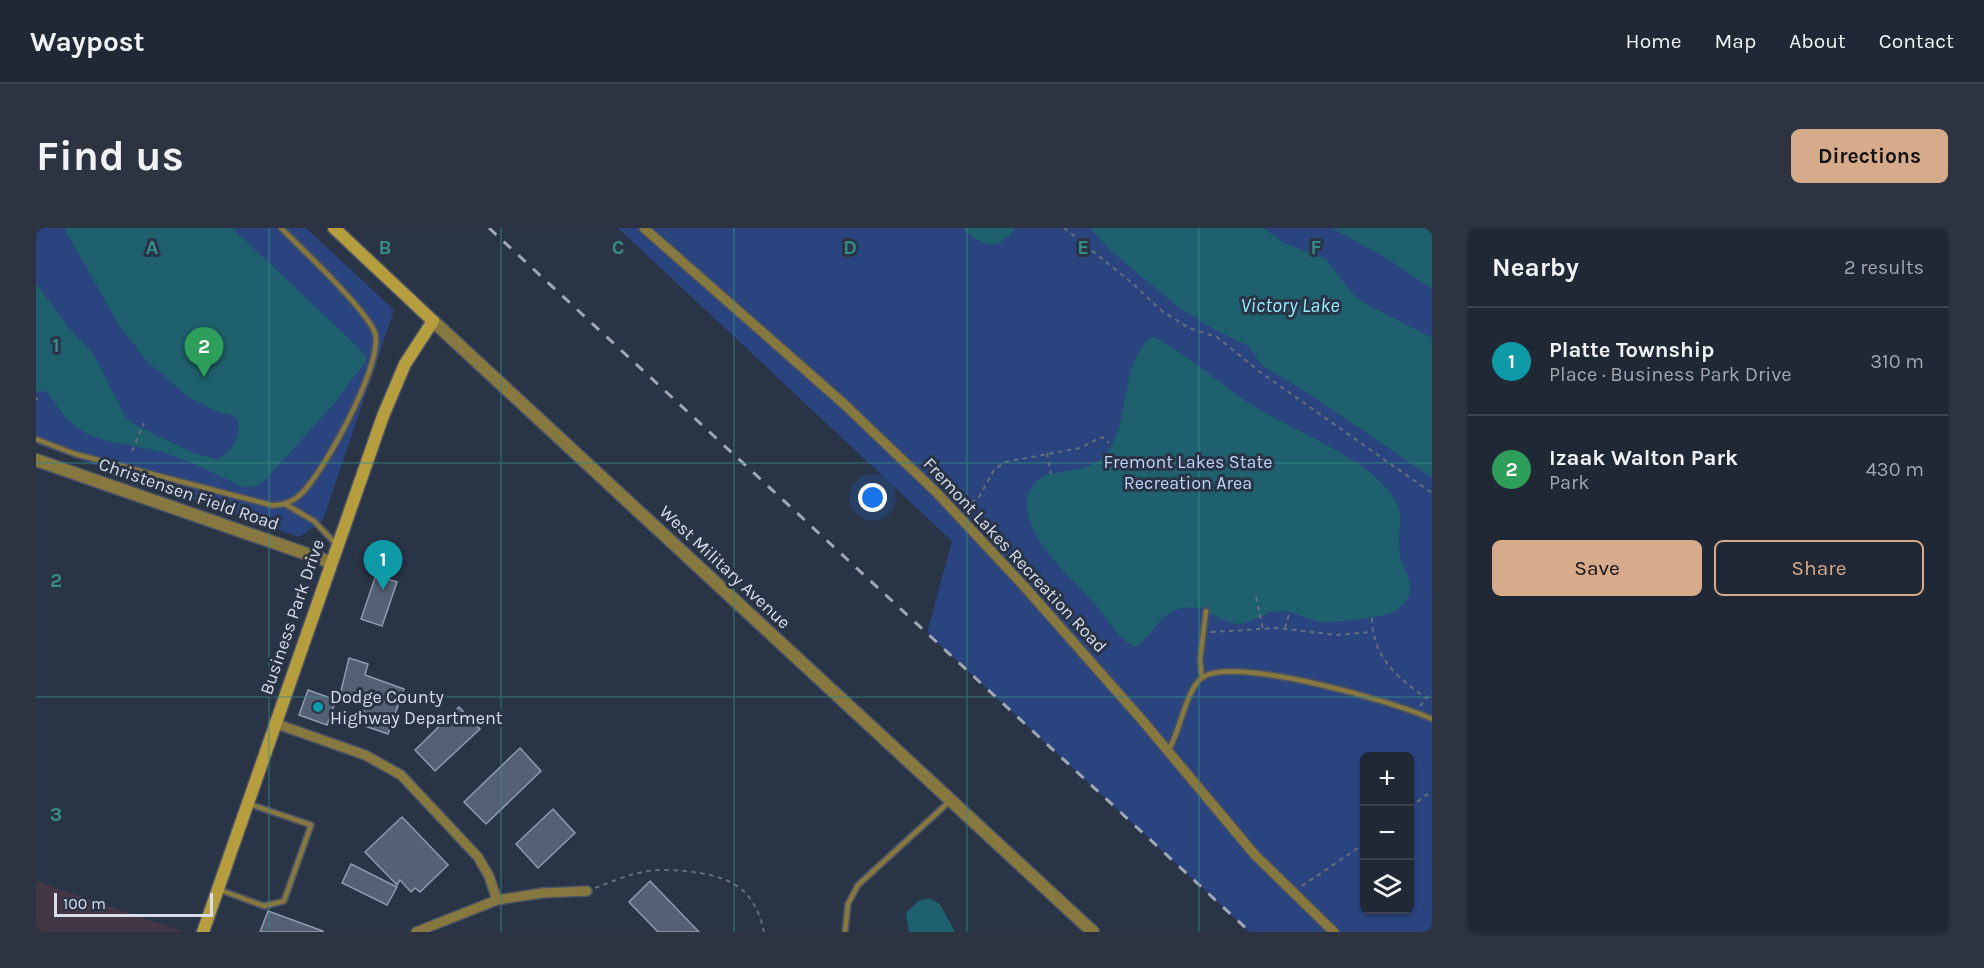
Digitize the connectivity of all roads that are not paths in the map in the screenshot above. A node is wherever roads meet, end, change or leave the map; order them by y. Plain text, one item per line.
1 (281, 228) edge
2 (334, 228) edge
3 (644, 228) edge
4 (433, 321) junction
5 (36, 439) edge
6 (36, 460) edge
7 (285, 504) junction
8 (336, 544) junction
9 (330, 562) junction
10 (1206, 611) dead end
11 (1202, 678) junction
12 (1432, 719) edge
13 (274, 723) junction
14 (1168, 752) junction
15 (950, 800) junction
16 (247, 803) junction
17 (218, 889) junction
18 (587, 891) road end
19 (497, 900) junction
20 (203, 932) edge
21 (417, 932) edge
22 (845, 932) edge
23 (1093, 932) edge
24 (1334, 932) edge

1 - 7 lane
2 - 4 main road, West Military Avenue
3 - 14 street, Fremont Lakes Recreation Road
4 - 8 main road, Business Park Drive
4 - 15 street, West Military Avenue
5 - 7 lane
6 - 9 street, Christensen Field Road
7 - 8 lane
8 - 9 main road, Business Park Drive
9 - 13 main road, Business Park Drive
10 - 11 lane
11 - 12 lane
11 - 14 lane
13 - 16 main road, Business Park Drive
13 - 19 street
14 - 24 street, Fremont Lakes Recreation Road
15 - 22 lane
15 - 23 street, West Military Avenue
16 - 17 main road, Business Park Drive
16 - 17 lane
17 - 20 main road, Business Park Drive
18 - 19 street
19 - 21 street

